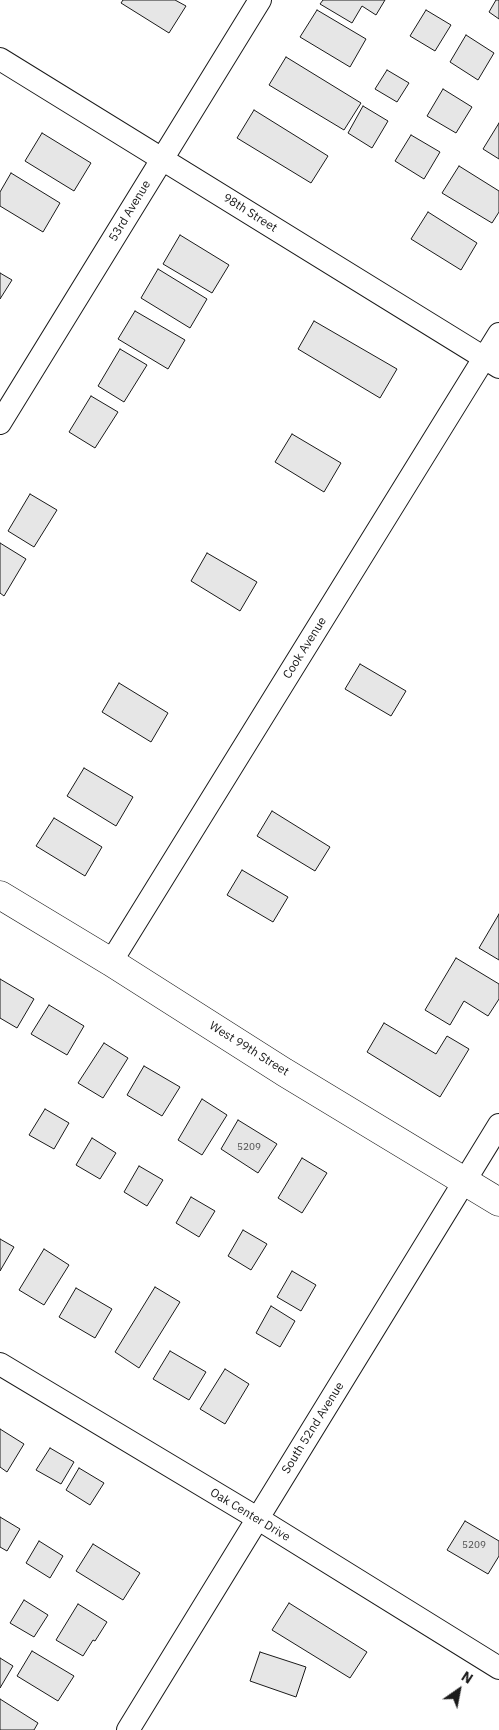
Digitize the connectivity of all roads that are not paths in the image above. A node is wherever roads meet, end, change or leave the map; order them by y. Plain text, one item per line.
1 (260, 0) edge
2 (0, 59) edge
3 (162, 158) junction
4 (499, 334) edge
5 (492, 362) edge
6 (0, 423) edge
7 (0, 895) edge
8 (111, 962) junction
9 (499, 1126) edge
10 (464, 1181) junction
11 (499, 1202) edge
12 (0, 1364) edge
13 (257, 1518) junction
14 (499, 1668) edge
15 (128, 1730) edge

1 - 3 street, 53rd Avenue
2 - 3 street, 98th Street
3 - 5 street, 98th Street
3 - 6 street, 53rd Avenue
4 - 5 street, Cook Avenue
5 - 8 street, Cook Avenue
7 - 8 street, West 99th Street
8 - 10 street, West 99th Street
9 - 10 street, South 52nd Avenue
10 - 11 street, West 99th Street
10 - 13 street, South 52nd Avenue
12 - 13 street, Oak Center Drive
13 - 14 street, Oak Center Drive
13 - 15 street, South 52nd Avenue

